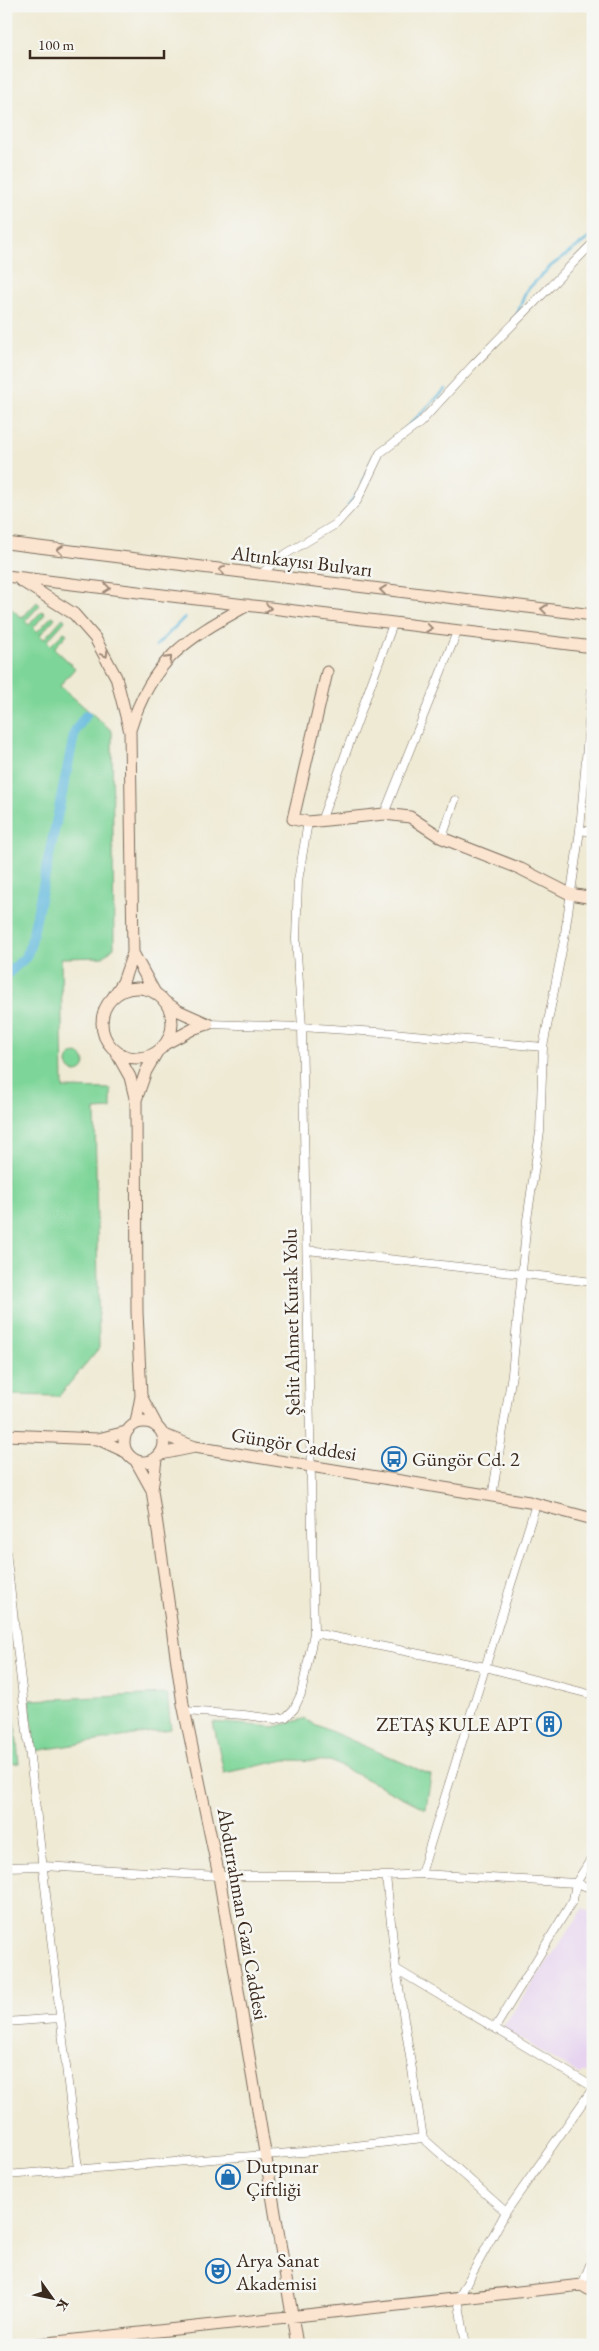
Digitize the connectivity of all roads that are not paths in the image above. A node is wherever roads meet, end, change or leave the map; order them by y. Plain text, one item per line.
1 (593, 243) edge
2 (6, 543) edge
3 (260, 575) junction
4 (11, 577) edge
5 (248, 606) junction
6 (593, 615) edge
7 (393, 624) junction
8 (457, 632) junction
9 (593, 647) edge
10 (327, 672) dead end
11 (593, 675) edge
12 (130, 732) junction
13 (455, 800) dead end
14 (384, 814) junction
15 (321, 820) junction
16 (308, 822) junction
17 (580, 830) junction
18 (593, 832) edge
19 (442, 838) junction
20 (570, 894) junction
21 (593, 898) edge
22 (133, 953) junction
23 (155, 993) junction
24 (110, 1000) junction
25 (164, 1001) junction
26 (208, 1024) junction
27 (302, 1027) junction
28 (543, 1047) junction
29 (161, 1048) junction
30 (116, 1052) junction
31 (136, 1102) junction
32 (307, 1250) junction
33 (523, 1275) junction
34 (593, 1282) edge
35 (141, 1396) junction
36 (136, 1423) junction
37 (156, 1424) junction
38 (126, 1432) junction
39 (6, 1434) edge
40 (164, 1435) junction
41 (98, 1439) junction
42 (195, 1447) junction
43 (126, 1452) junction
44 (158, 1457) junction
45 (136, 1461) junction
46 (309, 1465) junction
47 (152, 1490) junction
48 (492, 1496) junction
49 (536, 1504) junction
50 (593, 1519) edge
51 (6, 1552) edge
52 (8, 1593) edge
53 (314, 1633) junction
54 (485, 1667) junction
55 (593, 1695) edge
56 (184, 1711) junction
57 (593, 1856) edge
58 (43, 1866) junction
59 (6, 1867) edge
60 (421, 1874) junction
61 (219, 1876) junction
62 (386, 1876) junction
63 (576, 1883) junction
64 (593, 1889) edge
65 (396, 1969) junction
66 (60, 2018) junction
67 (6, 2022) edge
68 (495, 2028) junction
69 (593, 2088) edge
70 (423, 2138) junction
71 (266, 2155) junction
72 (78, 2169) junction
73 (6, 2175) edge
74 (506, 2212) junction
75 (593, 2257) edge
76 (582, 2284) junction
77 (593, 2292) edge
78 (458, 2299) junction
79 (293, 2317) junction
80 (29, 2345) edge
81 (298, 2345) edge
82 (466, 2345) edge

1 - 3 street
3 -> 2 street, Altınkayısı Bulvarı
6 -> 3 street, Altınkayısı Bulvarı
4 -> 5 street
4 -> 12 street
5 -> 7 street
12 -> 5 street
7 -> 8 street
7 - 15 street
8 - 9 street
8 - 14 street
10 - 16 street
11 - 17 street
12 - 22 street
13 - 19 street
14 - 15 street
14 - 19 street
15 - 16 street
16 - 27 street, Şehit Ahmet Kurak Yolu
17 - 18 street
17 - 20 street
19 - 20 street
20 - 21 street
20 - 28 street
22 - 23 street
22 - 24 street
23 - 24 street
23 - 25 street
24 - 30 street
25 - 26 street
25 - 29 street
26 - 27 street
26 - 29 street
27 - 28 street
27 - 32 street, Şehit Ahmet Kurak Yolu
28 - 33 street
29 - 30 street
29 - 31 street
30 - 31 street
31 - 35 street
32 - 33 street
32 - 46 street, Şehit Ahmet Kurak Yolu
33 - 34 street
33 - 48 street
35 - 36 street
35 - 37 street
36 - 37 street
36 - 38 street
37 - 40 street
38 - 41 street
38 - 43 street
39 - 41 street
40 - 42 street, Güngör Caddesi
40 - 44 street
41 - 43 street
42 - 44 street, Güngör Caddesi
42 - 46 street, Güngör Caddesi
43 - 45 street
44 - 45 street
44 - 47 street, Abdurrahman Gazi Caddesi
45 - 47 street, Abdurrahman Gazi Caddesi
46 - 48 street, Güngör Caddesi
46 - 53 street, Şehit Ahmet Kurak Yolu
47 - 56 street, Abdurrahman Gazi Caddesi
48 - 49 street, Güngör Caddesi
49 - 50 street, Güngör Caddesi
49 - 54 street
51 - 52 street
52 - 58 street
53 - 54 street
53 - 56 street, Şehit Ahmet Kurak Yolu
54 - 55 street
54 - 60 street
56 - 61 street, Abdurrahman Gazi Caddesi
57 - 63 street
58 - 59 street
58 - 61 street
58 - 66 street
60 - 62 street
60 - 63 street
61 - 62 street
61 - 71 street, Abdurrahman Gazi Caddesi
62 - 65 street
63 - 64 street
63 - 68 street
65 - 68 street
65 - 70 street
66 - 67 street
66 - 72 street
68 - 69 street
69 - 74 street
70 - 71 street
70 - 74 street
71 - 72 street
71 - 79 street, Abdurrahman Gazi Caddesi
72 - 73 street
74 - 78 street
75 - 76 street
76 - 77 street
76 - 78 street
78 - 79 street
78 - 82 street
79 - 80 street
79 - 81 street, Abdurrahman Gazi Caddesi

